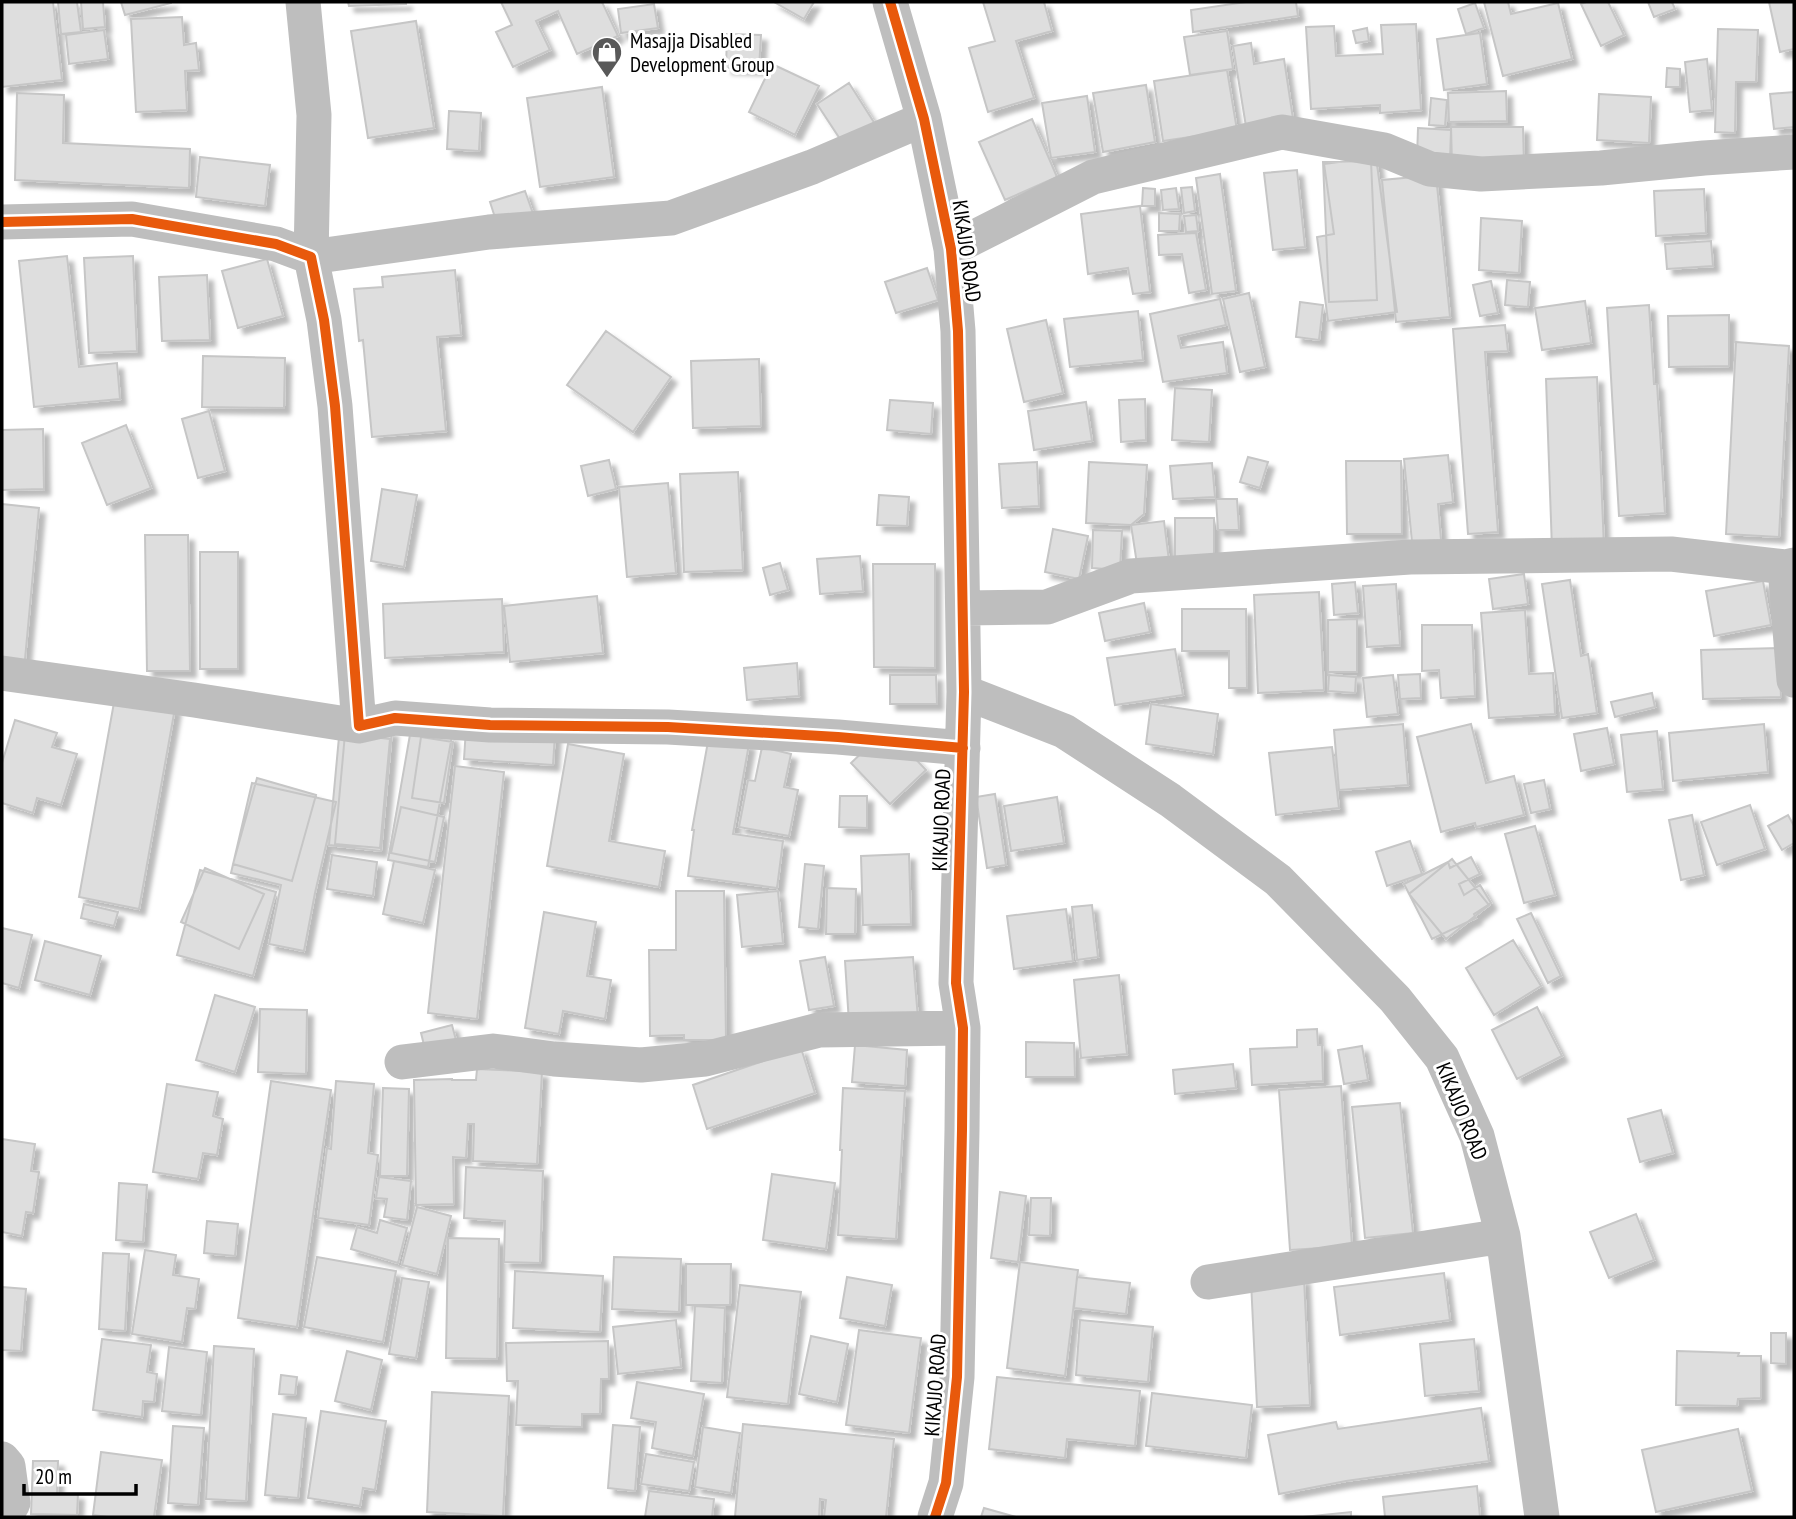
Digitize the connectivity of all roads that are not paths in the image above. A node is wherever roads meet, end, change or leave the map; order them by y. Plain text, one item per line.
1 (303, 2) edge
2 (890, 2) edge
3 (924, 119) junction
4 (1794, 152) edge
5 (2, 222) edge
6 (951, 249) junction
7 (311, 257) junction
8 (1790, 566) edge
9 (964, 608) junction
10 (2, 673) edge
11 (1794, 680) edge
12 (964, 692) junction
13 (359, 726) junction
14 (962, 748) junction
15 (963, 1028) junction
16 (402, 1062) dead end
17 (1503, 1236) junction
18 (1208, 1282) dead end
19 (2, 1459) edge
20 (5, 1517) edge
21 (935, 1517) edge
22 (1542, 1517) edge

1 - 7 street
2 - 3 street, KIKAJJO ROAD
3 - 6 street, KIKAJJO ROAD
3 - 7 street
4 - 6 street
5 - 7 street
6 - 9 street, KIKAJJO ROAD
7 - 13 street
8 - 9 street
8 - 11 street
9 - 12 street, KIKAJJO ROAD
10 - 13 street
12 - 14 street, KIKAJJO ROAD
12 - 17 street, KIKAJJO ROAD
13 - 14 street
14 - 15 street, KIKAJJO ROAD
15 - 16 street
15 - 21 street, KIKAJJO ROAD
17 - 18 street
17 - 22 street, KIKAJJO ROAD
19 - 20 street

